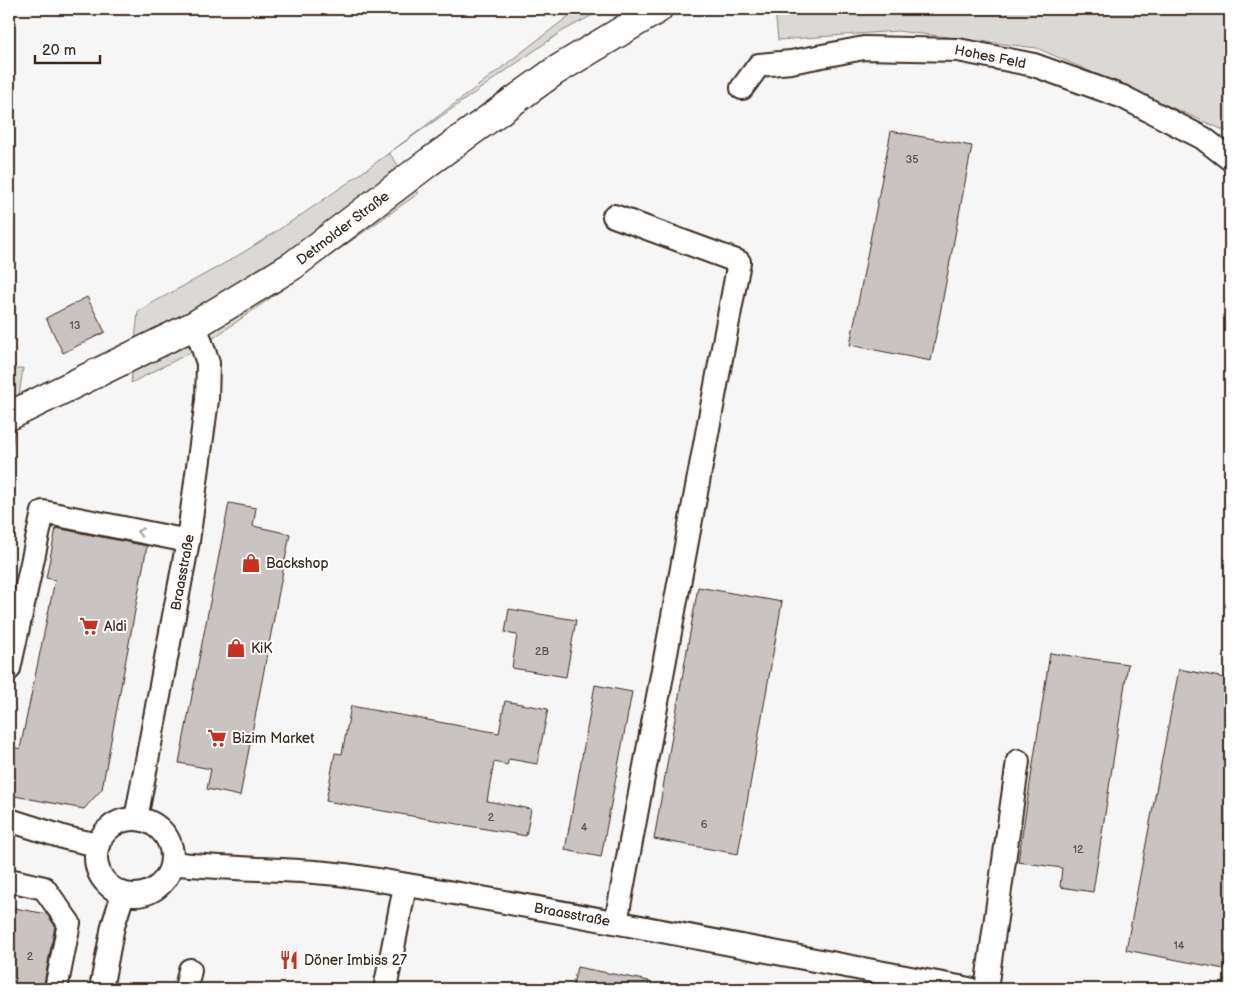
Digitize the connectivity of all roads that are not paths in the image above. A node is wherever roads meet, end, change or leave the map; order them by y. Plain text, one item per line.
1 (658, 9) edge
2 (742, 88) dead end
3 (1230, 159) edge
4 (614, 216) dead end
5 (195, 325) junction
6 (9, 416) edge
7 (188, 542) junction
8 (9, 669) edge
9 (1018, 761) dead end
10 (136, 819) junction
11 (9, 822) edge
12 (98, 845) junction
13 (172, 863) junction
14 (9, 880) edge
15 (405, 886) junction
16 (123, 894) junction
17 (616, 922) junction
18 (878, 981) edge
19 (56, 989) edge
20 (101, 989) edge
21 (385, 989) edge
22 (969, 989) edge
23 (986, 989) edge

1 - 5 main road, Detmolder Straße
2 - 3 street, Hohes Feld
4 - 17 street
5 - 6 main road, Detmolder Straße
5 - 7 street, Braasstraße
7 -> 8 street
7 - 10 street, Braasstraße
9 - 23 street
10 - 12 street
10 - 13 street
11 - 12 street
12 - 16 street
13 - 15 street, Braasstraße
13 - 16 street
14 - 19 street
15 - 17 street, Braasstraße
15 - 21 street
16 - 20 street
17 - 18 street, Braasstraße
18 - 22 street, Braasstraße

